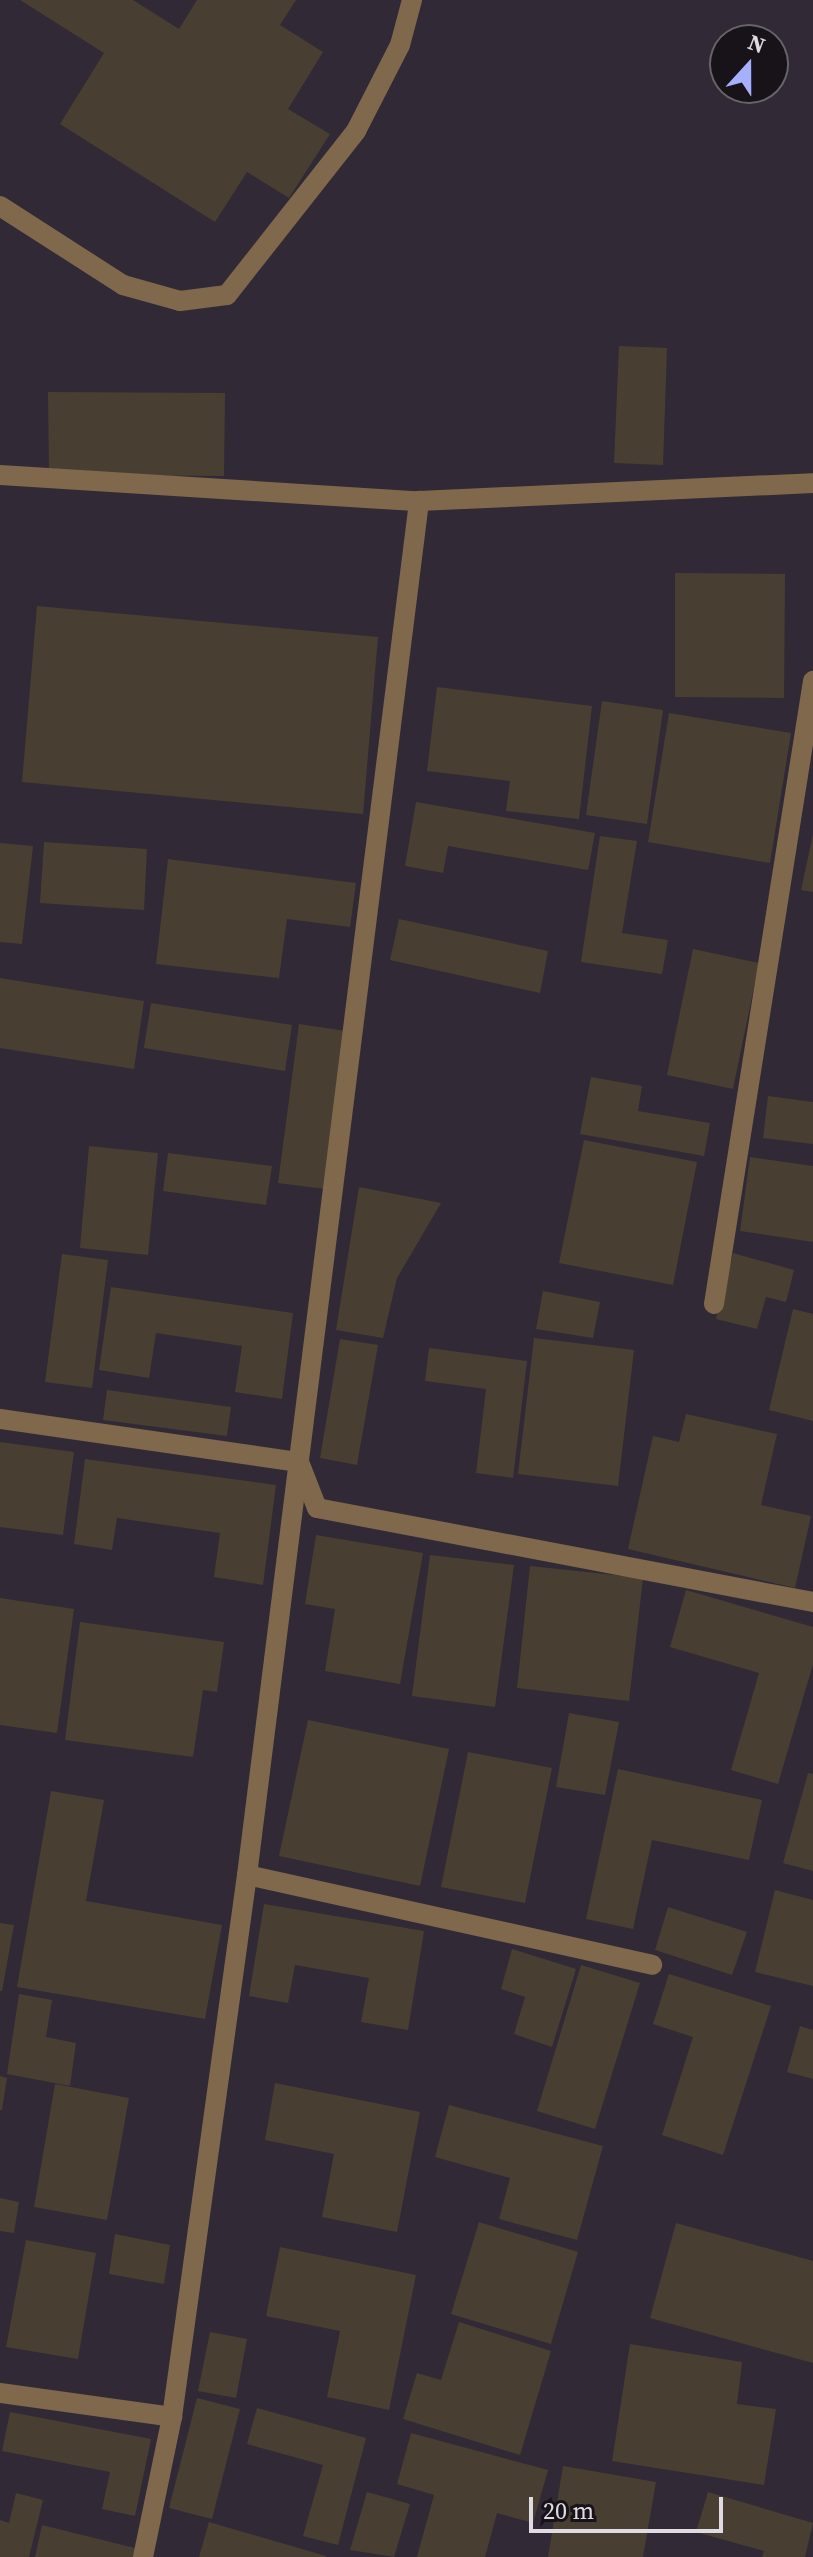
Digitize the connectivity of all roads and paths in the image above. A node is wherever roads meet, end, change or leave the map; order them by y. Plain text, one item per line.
1 (412, 0) edge
2 (0, 206) edge
3 (0, 475) edge
4 (813, 483) edge
5 (419, 501) junction
6 (813, 681) edge
7 (714, 1304) dead end
8 (0, 1419) edge
9 (299, 1462) junction
10 (813, 1602) edge
11 (247, 1875) junction
12 (652, 1965) dead end
13 (0, 2393) edge
14 (172, 2417) junction
15 (143, 2557) edge

1 - 2 street
3 - 5 street
4 - 5 street
5 - 9 street
6 - 7 street
8 - 9 street
9 - 10 street
9 - 11 street
11 - 12 street
11 - 14 street
13 - 14 street
14 - 15 street

